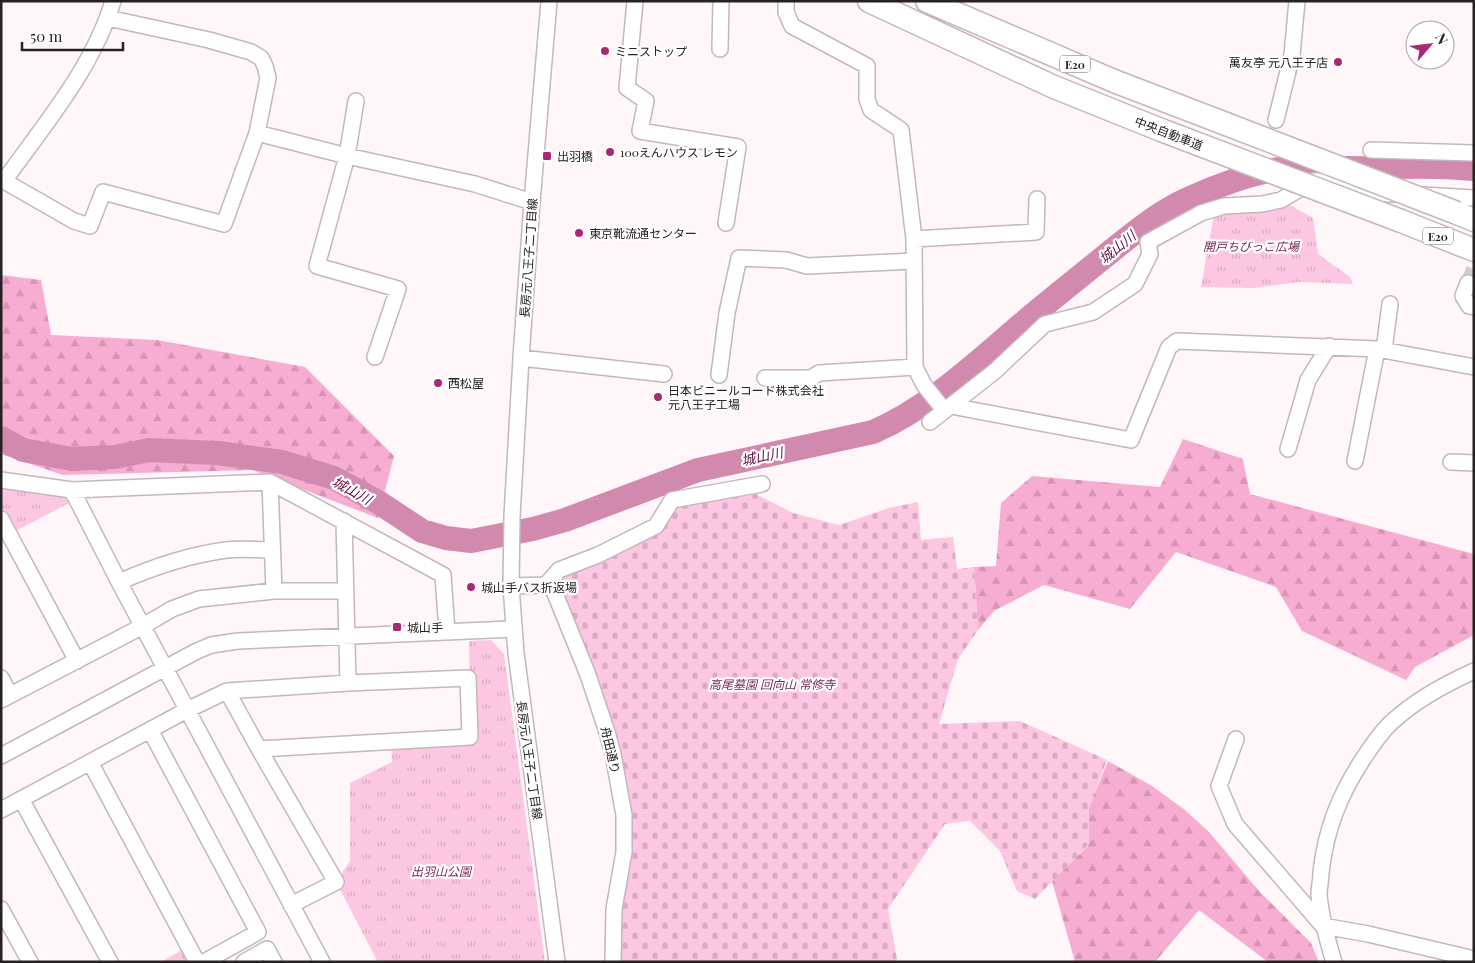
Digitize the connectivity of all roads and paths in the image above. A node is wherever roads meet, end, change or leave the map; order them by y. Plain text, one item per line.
1 (113, 1) edge
2 (549, 1) edge
3 (635, 1) edge
4 (721, 1) edge
5 (786, 1) edge
6 (927, 1) edge
7 (1297, 1) edge
8 (879, 6) edge
9 (108, 18) junction
10 (720, 49) dead end
11 (356, 101) dead end
12 (1276, 120) dead end
13 (257, 133) junction
14 (1371, 150) dead end
15 (1474, 153) edge
16 (347, 156) junction
17 (3, 180) edge
18 (1474, 198) edge
19 (1037, 199) dead end
20 (532, 202) junction
21 (1465, 216) edge
22 (726, 223) dead end
23 (914, 239) junction
24 (1474, 250) edge
25 (914, 262) junction
26 (1468, 283) tunnel mouth
27 (1390, 304) dead end
28 (1474, 307) edge
29 (1329, 346) junction
30 (1381, 349) junction
31 (375, 357) dead end
32 (521, 358) junction
33 (915, 367) junction
34 (1474, 367) edge
35 (664, 374) dead end
36 (719, 375) dead end
37 (765, 378) dead end
38 (945, 408) junction
39 (930, 422) dead end
40 (1288, 449) dead end
41 (1355, 460) dead end
42 (1451, 462) dead end
43 (1474, 463) edge
44 (1, 480) edge
45 (270, 482) junction
46 (762, 484) dead end
47 (72, 490) junction
48 (1, 519) edge
49 (344, 521) junction
50 (272, 550) junction
51 (119, 582) junction
52 (546, 585) junction
53 (511, 586) junction
54 (274, 591) junction
55 (346, 591) junction
56 (143, 626) junction
57 (513, 629) junction
58 (447, 632) junction
59 (347, 637) junction
60 (77, 661) junction
61 (165, 668) junction
62 (1474, 671) edge
63 (1, 678) edge
64 (348, 683) junction
65 (227, 691) junction
66 (6, 697) edge
67 (188, 710) junction
68 (150, 730) junction
69 (1236, 740) dead end
70 (259, 749) junction
71 (1, 756) edge
72 (90, 762) junction
73 (21, 799) junction
74 (1, 810) edge
75 (292, 905) junction
76 (1, 909) edge
77 (1323, 926) junction
78 (1474, 959) edge
79 (30, 962) edge
80 (110, 962) edge
81 (197, 962) edge
82 (204, 962) edge
83 (244, 962) edge
84 (274, 962) edge
85 (322, 962) edge
86 (557, 962) edge
87 (613, 962) edge
88 (1334, 962) edge

1 - 9 street
2 - 20 street, 長房元八王子二丁目線
3 - 22 street
4 - 10 street
5 - 23 street
6 - 21 highway, E20, bridge
7 - 12 street
8 - 24 highway, 中央自動車道 / E20, bridge
9 - 13 street
9 - 17 street
11 - 16 street
13 - 16 street
13 - 17 street
14 - 15 street
16 - 20 street
16 - 31 street
18 - 38 street
19 - 23 street
20 - 32 street, 長房元八王子二丁目線
23 - 25 street
25 - 33 street
25 - 36 street
26 - 28 street
27 - 30 street
29 - 30 street
29 - 38 street
29 - 40 street
30 - 34 street
30 - 41 street
32 - 35 street
32 - 53 street, 長房元八王子二丁目線
33 - 37 street
33 - 38 street
38 - 39 street
42 - 43 street
44 - 47 street
45 - 47 street
45 - 49 street
45 - 50 street
46 - 52 street
47 - 51 street
48 - 60 street
49 - 55 street
49 - 58 street
50 - 51 street
50 - 54 street
51 - 56 street
52 - 53 street
52 - 87 street, 舟田通り
53 - 57 street, 長房元八王子二丁目線
54 - 55 street
54 - 56 street
55 - 59 street
56 - 60 street
56 - 61 street
57 - 58 street
57 - 86 street, 長房元八王子二丁目線
58 - 59 street
59 - 61 street
59 - 64 street
60 - 66 street
61 - 67 street
61 - 71 street
62 - 77 street
63 - 66 street
64 - 65 street
64 - 70 street
65 - 67 street
65 - 70 street
67 - 68 street
67 - 75 street
68 - 72 street
68 - 82 street
69 - 77 street
70 - 75 street
72 - 73 street
72 - 81 street
73 - 74 street
73 - 80 street
75 - 85 street
76 - 79 street
77 - 78 street
77 - 88 street
83 - 84 street

